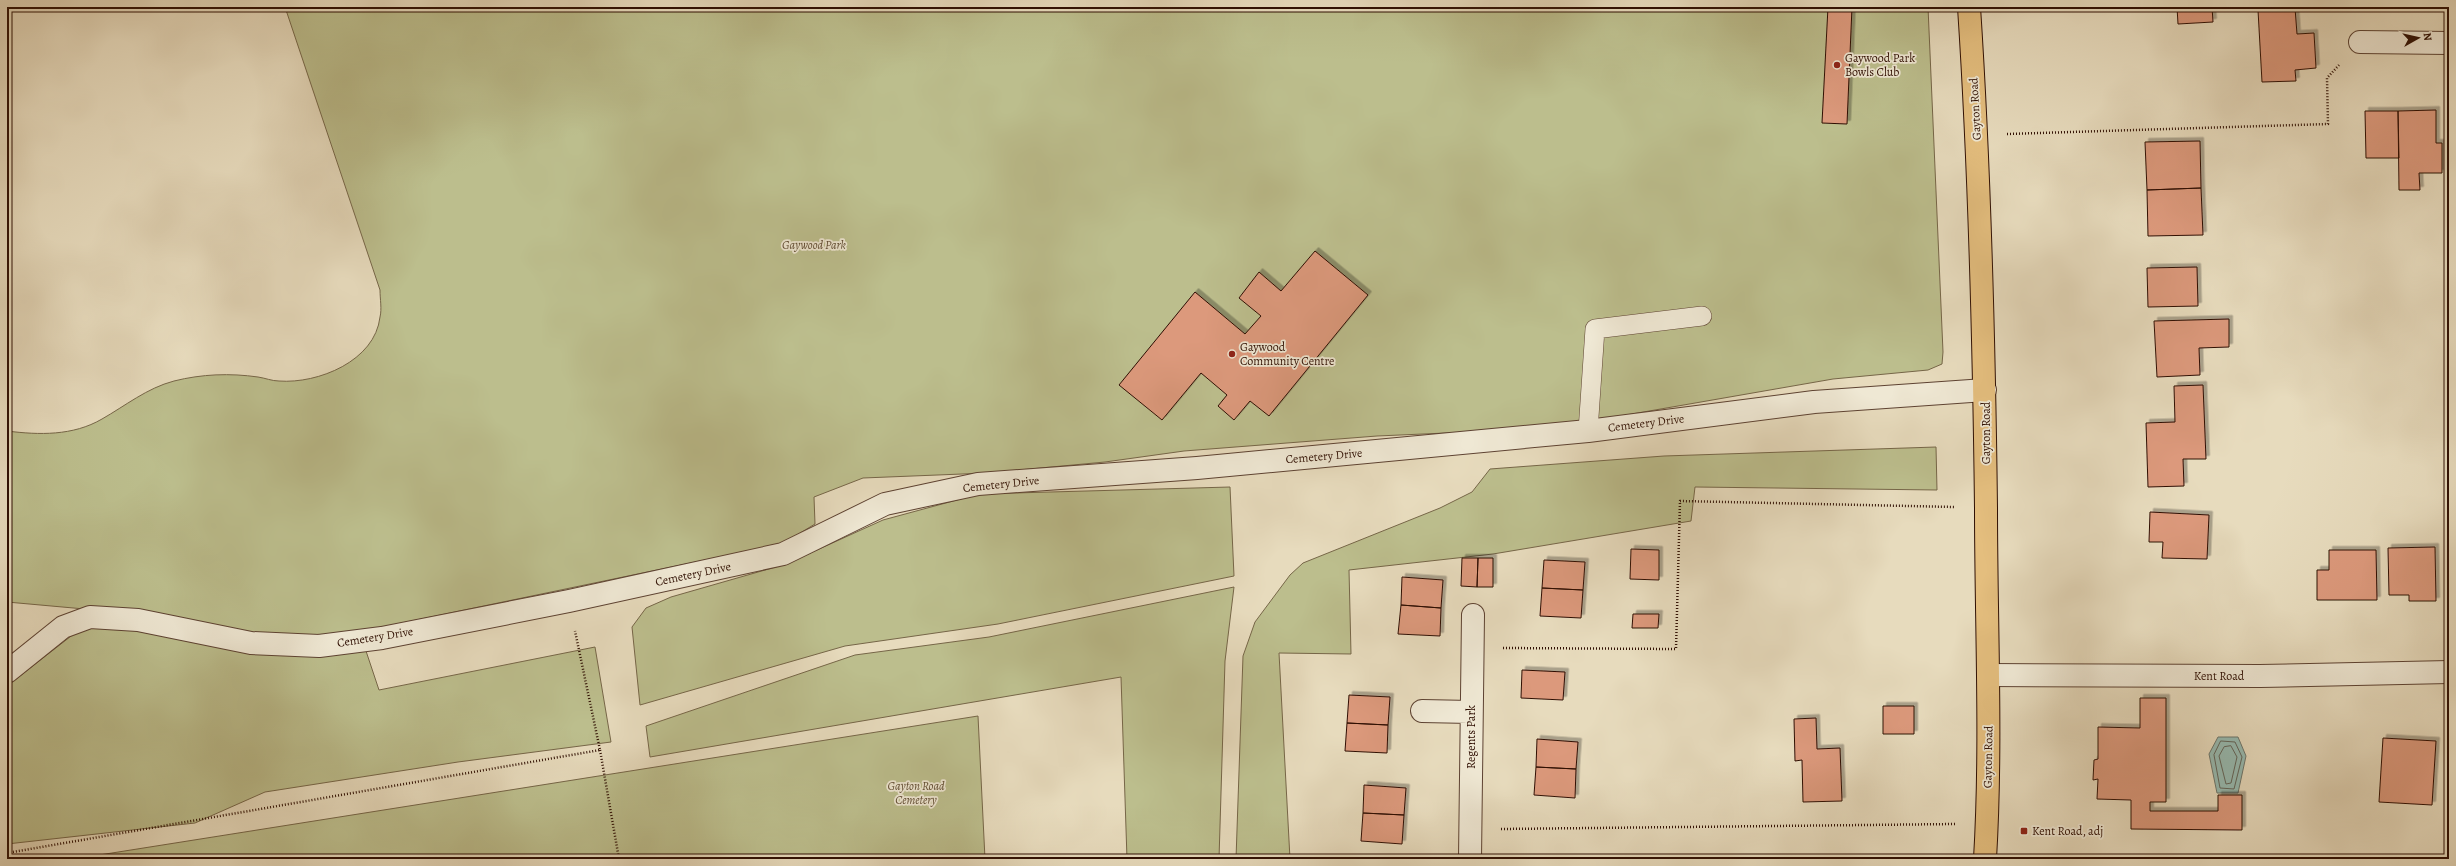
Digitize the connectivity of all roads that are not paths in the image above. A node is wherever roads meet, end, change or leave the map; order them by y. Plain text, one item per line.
1 (1970, 7) edge
2 (2360, 42) road end
3 (2449, 43) edge
4 (1702, 316) dead end
5 (1986, 390) junction
6 (1588, 431) junction
7 (1473, 614) dead end
8 (7, 672) edge
9 (2449, 672) edge
10 (1989, 675) junction
11 (1422, 711) dead end
12 (1470, 712) junction
13 (1470, 859) edge
14 (1985, 859) edge

1 - 5 main road, Gayton Road
2 - 3 street
4 - 6 lane
5 - 6 street, Cemetery Drive
5 - 10 main road, Gayton Road
6 - 8 street, Cemetery Drive
7 - 12 street, Regents Park
9 - 10 street, Kent Road
10 - 14 main road, Gayton Road
11 - 12 street
12 - 13 street, Regents Park

